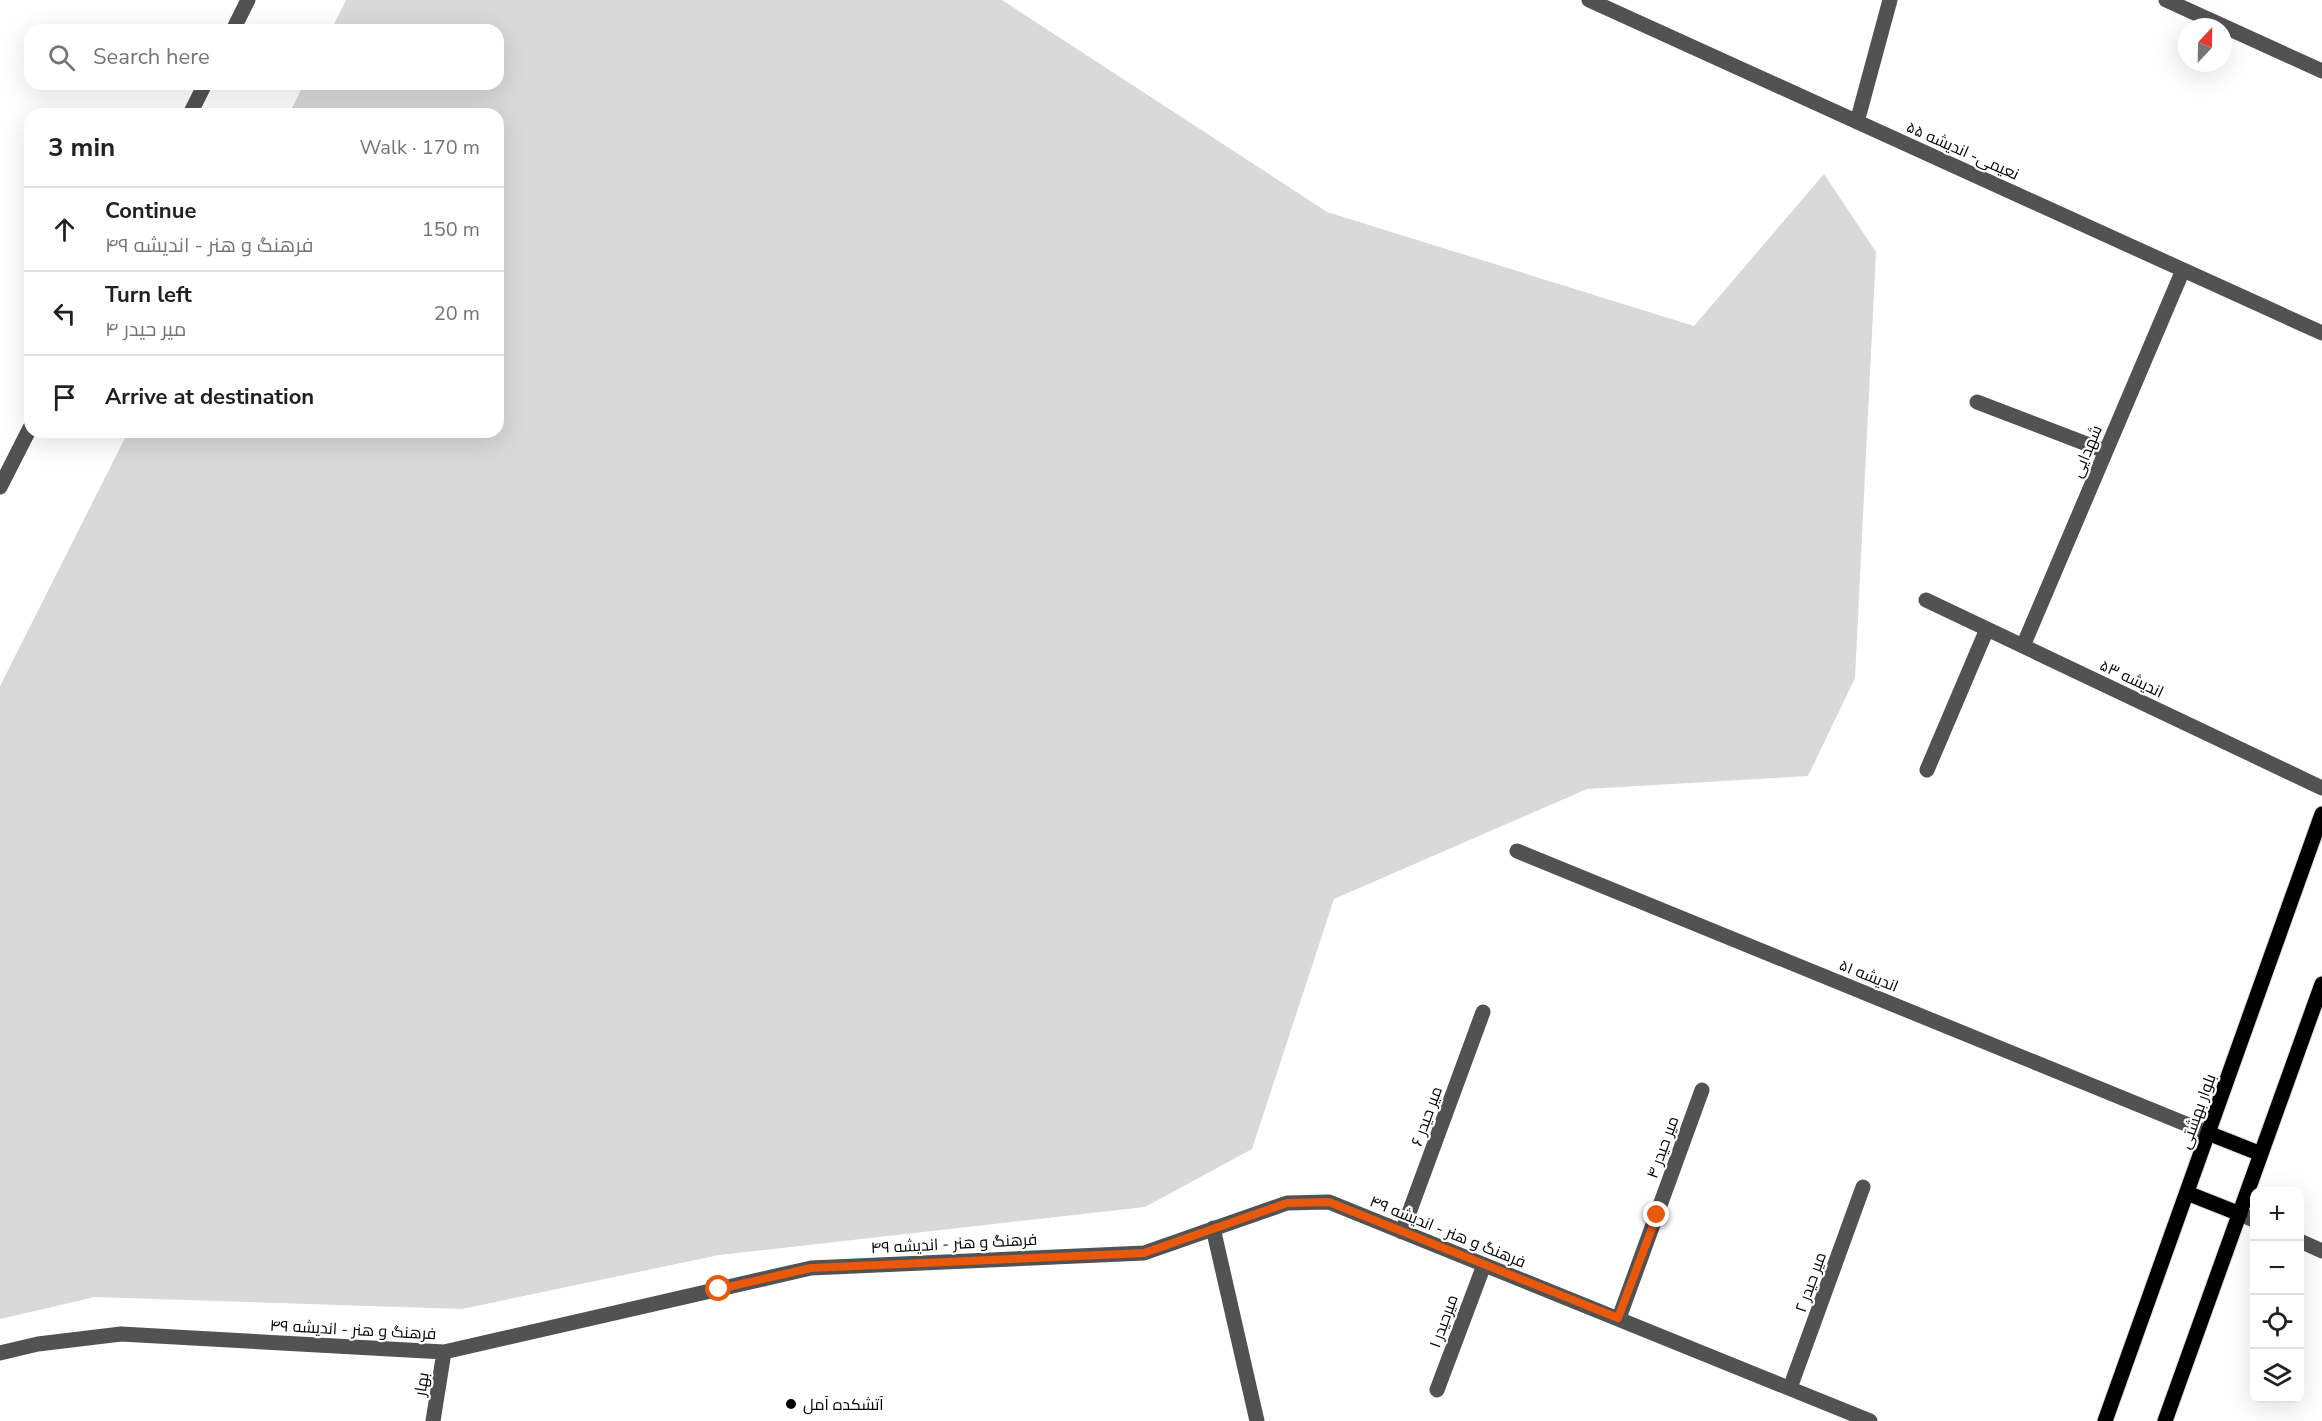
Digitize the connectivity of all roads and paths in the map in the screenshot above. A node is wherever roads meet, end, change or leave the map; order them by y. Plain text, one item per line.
1 (248, 0) edge
2 (1589, 0) edge
3 (1890, 0) edge
4 (2166, 0) edge
5 (235, 24) edge
6 (2322, 71) edge
7 (202, 90) edge
8 (193, 108) edge
9 (1857, 122) junction
10 (2182, 270) junction
11 (2322, 333) edge
12 (1977, 402) dead end
13 (25, 438) edge
14 (2105, 451) junction
15 (0, 487) edge
16 (1926, 600) dead end
17 (1987, 629) junction
18 (2023, 646) junction
19 (1927, 770) dead end
20 (2322, 788) edge
21 (2322, 814) edge
22 (1517, 851) dead end
23 (2322, 984) edge
24 (1483, 1012) dead end
25 (1702, 1090) dead end
26 (2208, 1133) junction
27 (2261, 1154) junction
28 (1863, 1187) dead end
29 (2187, 1193) junction
30 (2240, 1214) junction
31 (2250, 1218) edge
32 (1213, 1228) junction
33 (1402, 1232) junction
34 (2304, 1243) edge
35 (2322, 1251) edge
36 (1484, 1265) junction
37 (1618, 1318) junction
38 (444, 1352) junction
39 (0, 1353) edge
40 (1790, 1388) junction
41 (1437, 1390) dead end
42 (433, 1421) edge
43 (1257, 1421) edge
44 (1870, 1421) edge
45 (2105, 1421) edge
46 (2165, 1421) edge

1 - 5 street
2 - 9 street, نعیمی- اندیشه ۵۵
3 - 9 street
4 - 6 street
7 - 8 street
9 - 10 street, نعیمی- اندیشه ۵۵
10 - 11 street, نعیمی- اندیشه ۵۵
10 - 14 street, شهدایی
12 - 14 street
13 - 15 street
14 - 18 street, شهدایی
16 - 17 street, اندیشه ۵۳
17 - 18 street, اندیشه ۵۳
17 - 19 street
18 - 20 street, اندیشه ۵۳
21 - 26 main road, بلوار بهشتی
22 - 26 street, اندیشه ۵۱
23 - 27 main road
24 - 33 street, میر حیدر ۶
25 - 37 street, میر حیدر ۴
26 - 27 main road
26 - 29 main road, بلوار بهشتی
27 - 30 main road
28 - 40 street, میر حیدر ۲
29 - 30 main road
29 - 45 main road, بلوار بهشتی
30 - 31 street
30 - 46 main road
32 - 33 street, فرهنگ و هنر - اندیشه ۴۹
32 - 38 street, فرهنگ و هنر - اندیشه ۴۹
32 - 43 street
33 - 36 street, فرهنگ و هنر - اندیشه ۴۹
34 - 35 street
36 - 37 street, فرهنگ و هنر - اندیشه ۴۹
36 - 41 street, میرحیدر ۱
37 - 40 street, فرهنگ و هنر - اندیشه ۴۹
38 - 39 street, فرهنگ و هنر - اندیشه ۴۹
38 - 42 street, بهار
40 - 44 street, فرهنگ و هنر - اندیشه ۴۹

